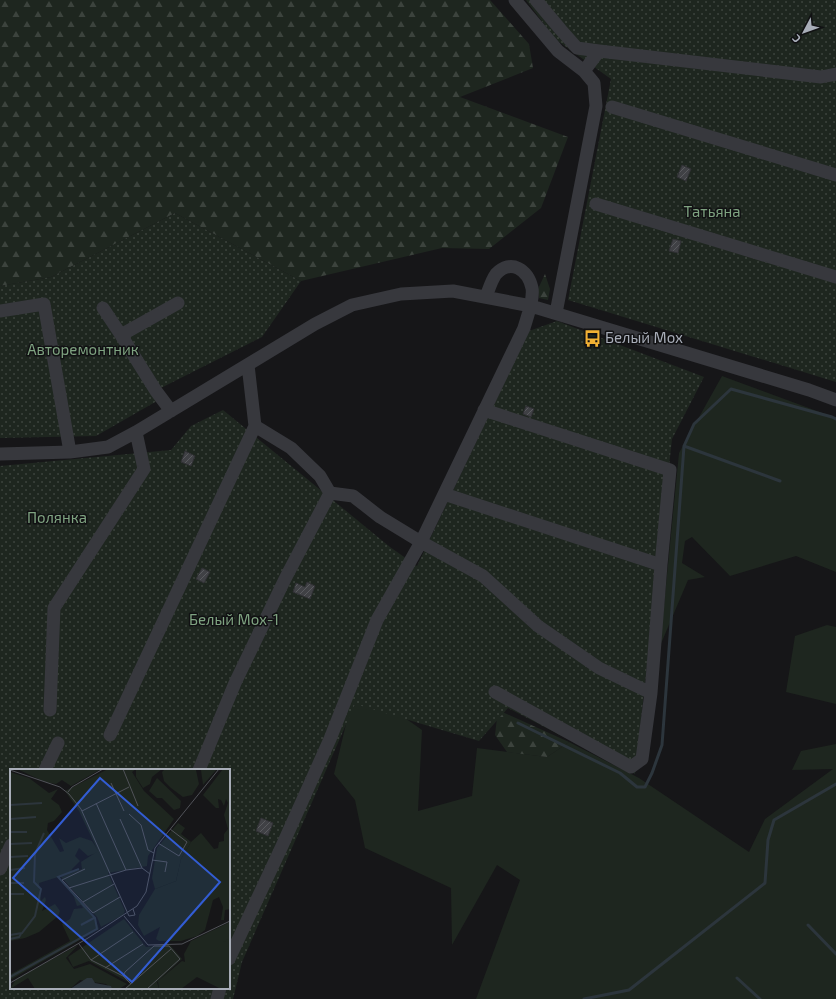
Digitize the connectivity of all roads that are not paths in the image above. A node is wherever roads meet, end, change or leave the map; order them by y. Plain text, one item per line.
1 (515, 0) edge
2 (536, 0) edge
3 (599, 51) junction
4 (584, 71) junction
5 (836, 74) edge
6 (612, 107) dead end
7 (836, 175) edge
8 (596, 204) dead end
9 (836, 277) edge
10 (486, 297) junction
11 (178, 304) dead end
12 (531, 306) junction
13 (103, 308) dead end
14 (0, 311) edge
15 (556, 313) junction
16 (121, 335) junction
17 (248, 365) junction
18 (836, 400) edge
19 (484, 410) junction
20 (171, 411) junction
21 (255, 426) junction
22 (136, 432) junction
23 (70, 452) junction
24 (0, 454) edge
25 (330, 493) junction
26 (444, 494) junction
27 (421, 542) junction
28 (661, 566) junction
29 (495, 692) dead end
30 (651, 693) junction
31 (50, 710) dead end
32 (110, 735) dead end
33 (58, 743) dead end
34 (45, 769) edge
35 (199, 769) edge
36 (10, 846) edge
37 (4, 861) edge
38 (231, 950) edge
39 (220, 989) edge
40 (217, 999) edge

1 - 4 street
2 - 3 street
3 - 4 street
3 - 5 street
4 - 15 street
6 - 7 street
8 - 9 street
10 - 12 street
10 - 12 street
10 - 17 street
11 - 16 street
12 - 15 street
12 - 19 street
13 - 16 street
14 - 23 street
15 - 18 street
16 - 20 street
17 - 20 street
17 - 21 street
19 - 26 street
19 - 28 street
20 - 22 street
21 - 25 street
21 - 32 street
22 - 23 street
22 - 31 street
23 - 24 street
25 - 27 street
25 - 35 street
26 - 27 street
26 - 28 street
27 - 30 street
27 - 38 street
28 - 30 street
29 - 30 street
33 - 34 street
36 - 37 street
39 - 40 street

